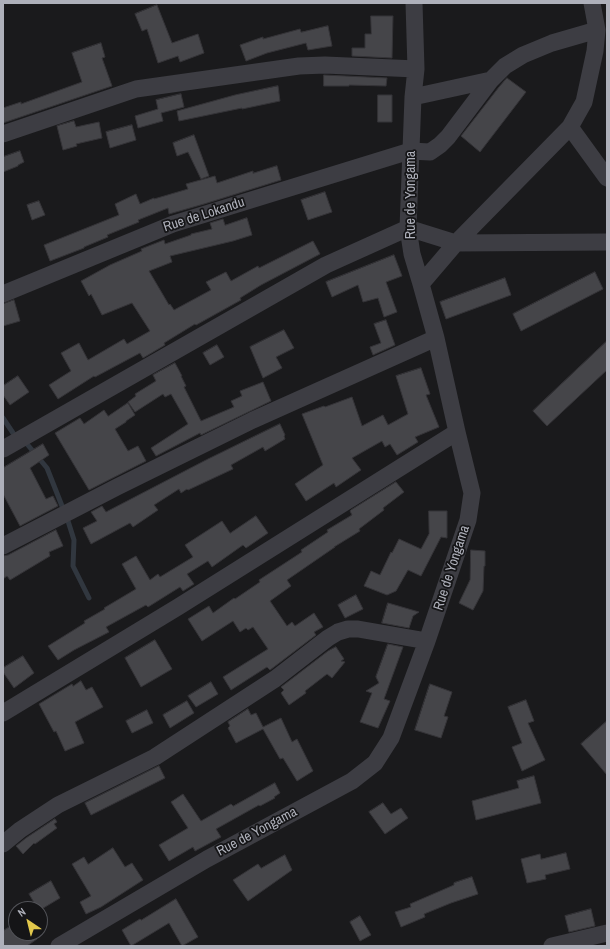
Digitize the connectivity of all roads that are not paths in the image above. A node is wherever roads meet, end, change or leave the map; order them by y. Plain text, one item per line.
1 (414, 3) edge
2 (593, 3) edge
3 (607, 7) edge
4 (597, 30) junction
5 (416, 69) junction
6 (491, 80) junction
7 (412, 97) junction
8 (570, 127) junction
9 (3, 134) edge
10 (410, 151) junction
11 (607, 178) edge
12 (408, 228) junction
13 (607, 242) edge
14 (456, 243) junction
15 (421, 284) junction
16 (3, 294) edge
17 (436, 338) junction
18 (457, 432) junction
19 (3, 449) edge
20 (3, 546) edge
21 (427, 641) junction
22 (3, 713) edge
23 (3, 844) edge
24 (607, 933) edge
25 (59, 946) edge
26 (552, 946) edge

1 - 5 street, Rue de Yongama
2 - 3 street
2 - 4 street
4 - 6 street, Rue de Lokandu
4 - 8 street
5 - 7 street, Rue de Yongama
5 - 9 street
6 - 7 street
6 - 10 street, Rue de Lokandu
7 - 10 street, Rue de Yongama
8 - 11 street
8 - 14 street
10 - 12 street, Rue de Yongama
10 - 16 street, Rue de Lokandu
12 - 14 street
12 - 15 street, Rue de Yongama
12 - 19 street
13 - 14 street
14 - 15 street
15 - 17 street, Rue de Yongama
17 - 18 street, Rue de Yongama
17 - 20 street
18 - 21 street, Rue de Yongama
18 - 22 street
21 - 23 street
21 - 25 street, Rue de Yongama
24 - 26 street

